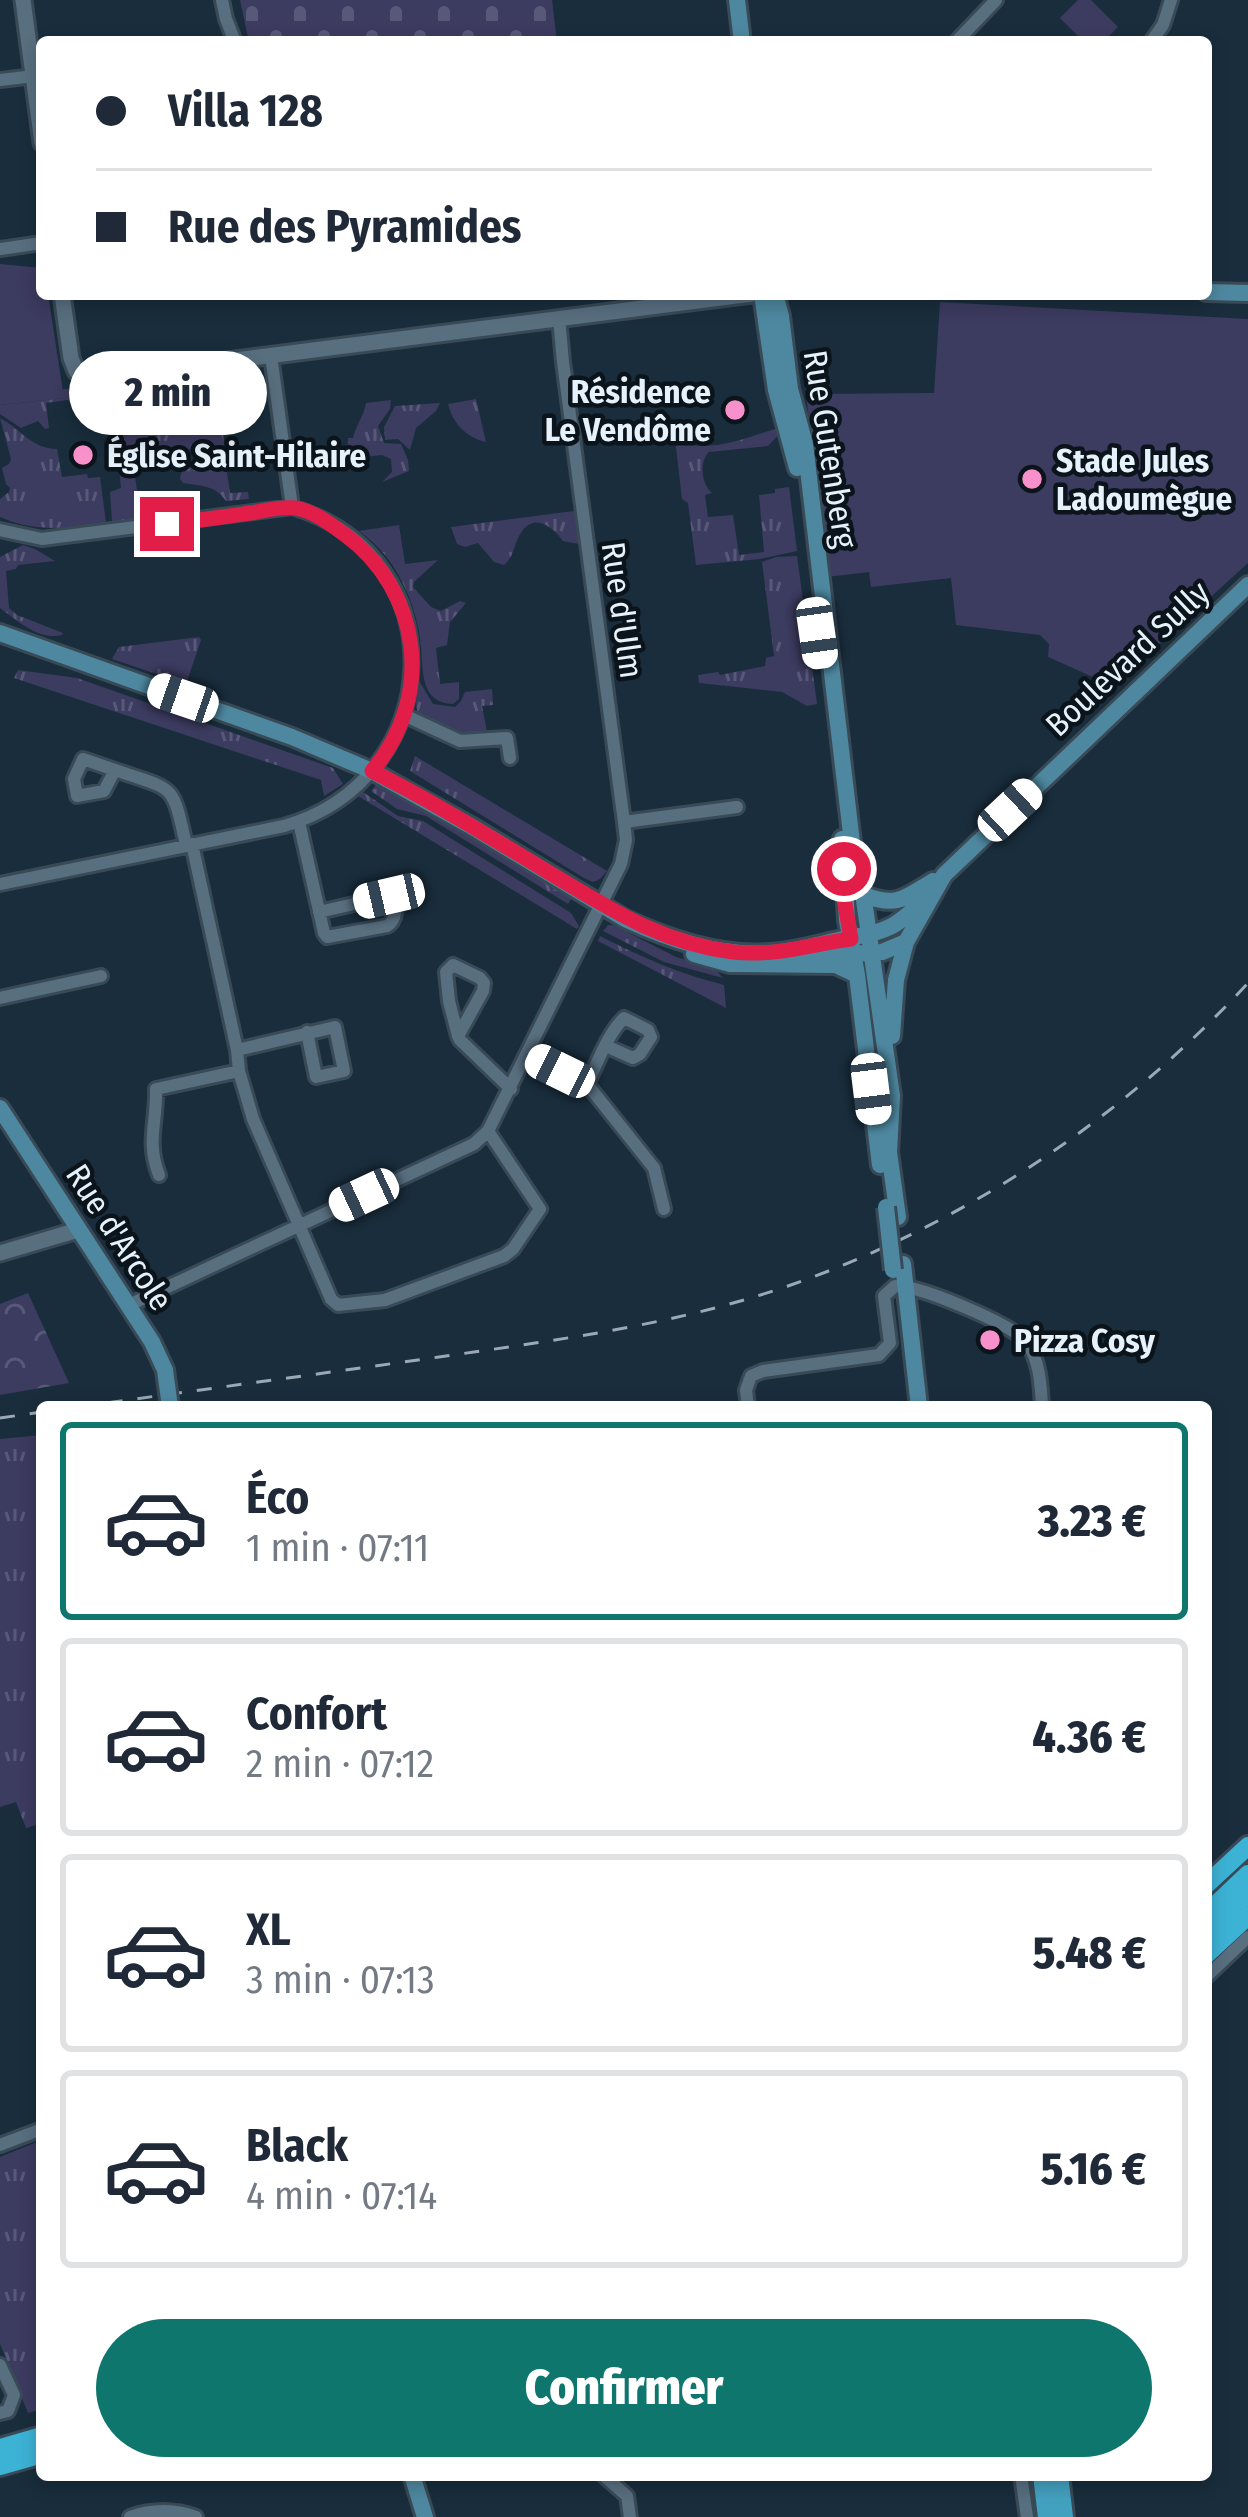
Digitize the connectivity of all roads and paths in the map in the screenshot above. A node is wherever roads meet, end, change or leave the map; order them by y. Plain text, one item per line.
1 (23, 0) edge
2 (222, 0) edge
3 (737, 0) edge
4 (996, 0) edge
5 (1172, 0) edge
6 (232, 36) edge
7 (741, 36) edge
8 (962, 36) edge
9 (1155, 36) edge
10 (34, 76) junction
11 (0, 80) edge
12 (36, 92) edge
13 (36, 244) edge
14 (0, 249) edge
15 (1212, 292) edge
16 (1248, 293) edge
17 (63, 300) edge
18 (704, 300) edge
19 (763, 300) edge
20 (778, 300) edge
21 (559, 318) junction
22 (271, 356) junction
23 (292, 507) junction
24 (0, 530) edge
25 (1248, 585) edge
26 (0, 633) edge
27 (404, 715) junction
28 (511, 758) dead end
29 (115, 770) dead end
30 (372, 771) junction
31 (737, 807) dead end
32 (624, 821) junction
33 (298, 822) junction
34 (189, 845) junction
35 (944, 875) junction
36 (0, 884) edge
37 (931, 893) junction
38 (864, 895) junction
39 (601, 904) junction
40 (320, 912) junction
41 (645, 928) junction
42 (906, 942) junction
43 (862, 945) junction
44 (795, 964) junction
45 (857, 975) junction
46 (101, 976) dead end
47 (0, 998) edge
48 (307, 1032) dead end
49 (458, 1036) junction
50 (606, 1046) dead end
51 (237, 1050) junction
52 (527, 1056) junction
53 (239, 1071) junction
54 (587, 1084) junction
55 (511, 1089) junction
56 (892, 1096) junction
57 (0, 1108) edge
58 (890, 1128) junction
59 (488, 1131) junction
60 (159, 1175) dead end
61 (664, 1209) dead end
62 (892, 1212) junction
63 (300, 1225) junction
64 (78, 1229) junction
65 (0, 1253) edge
66 (899, 1277) junction
67 (128, 1304) junction
68 (169, 1401) edge
69 (747, 1401) edge
70 (909, 1401) edge
71 (919, 1401) edge
72 (1041, 1401) edge
73 (1248, 1846) edge
74 (1248, 1874) edge
75 (1212, 1879) edge
76 (1248, 1894) edge
77 (1212, 1908) edge
78 (1248, 1916) edge
79 (1212, 1928) edge
80 (1248, 1936) edge
81 (1212, 1949) edge
82 (1212, 1971) edge
83 (36, 2131) edge
84 (0, 2145) edge
85 (0, 2366) edge
86 (0, 2413) edge
87 (36, 2438) edge
88 (0, 2448) edge
89 (36, 2456) edge
90 (0, 2466) edge
91 (414, 2481) edge
92 (611, 2481) edge
93 (1023, 2481) edge
94 (1060, 2481) edge
95 (1043, 2484) edge
96 (130, 2517) edge
97 (196, 2517) edge
98 (425, 2517) edge
99 (630, 2517) edge
100 (1027, 2517) edge
101 (1045, 2517) edge
102 (1064, 2517) edge

1 - 10 street
2 - 6 street
3 - 7 main road
4 - 8 street
5 - 9 street
10 - 11 street
10 - 12 street
13 - 14 street
15 - 16 main road
17 - 22 street
18 - 21 street
19 - 43 main road, Rue Gutenberg
20 - 38 main road, Rue Gutenberg
21 - 22 street
21 - 32 street, Rue d'Ulm
22 - 23 street
23 - 24 street
23 - 27 street
25 - 35 main road, Boulevard Sully
26 - 30 main road
27 - 28 street
27 - 30 street
29 - 34 street
30 - 33 street
30 - 39 main road
31 - 32 street
32 - 39 street, Rue d'Ulm
33 - 34 street
33 - 40 street
34 - 36 street
34 - 51 street
35 - 37 main road, Boulevard Sully
35 - 38 main road, Boulevard Sully
37 - 42 main road, Boulevard Sully
37 - 43 main road, Boulevard Sully
38 - 43 main road, Rue Gutenberg
39 - 41 main road
39 - 52 street, Rue d'Ulm
40 - 40 street
41 - 43 main road
41 - 44 main road
42 - 43 main road
42 - 56 main road, Boulevard Sully
43 - 44 main road
43 - 45 main road
43 - 56 main road
43 - 58 main road
44 - 45 main road
45 - 62 main road
46 - 47 street
48 - 51 street
49 - 49 street
49 - 55 street
50 - 54 street
51 - 53 street
52 - 54 street
52 - 55 street, Rue d'Ulm
53 - 60 street
53 - 63 street
54 - 61 street
55 - 59 street, Rue d'Ulm
56 - 58 main road
57 - 64 main road, Rue d'Arcole
58 - 62 main road
59 - 63 street
59 - 63 street
62 - 66 main road
63 - 67 street
64 - 65 street
64 - 67 main road, Rue d'Arcole
66 - 69 street
66 - 70 main road
66 - 71 main road
66 - 72 street
67 - 68 main road, Rue d'Arcole, bridge
73 - 75 highway
74 - 77 highway
76 - 79 highway
78 - 81 highway
80 - 82 street
83 - 84 street
85 - 86 street
87 - 88 highway
89 - 90 highway
91 - 98 main road
92 - 99 street
93 - 100 street
94 - 102 main road
95 - 101 main road
96 - 97 street

